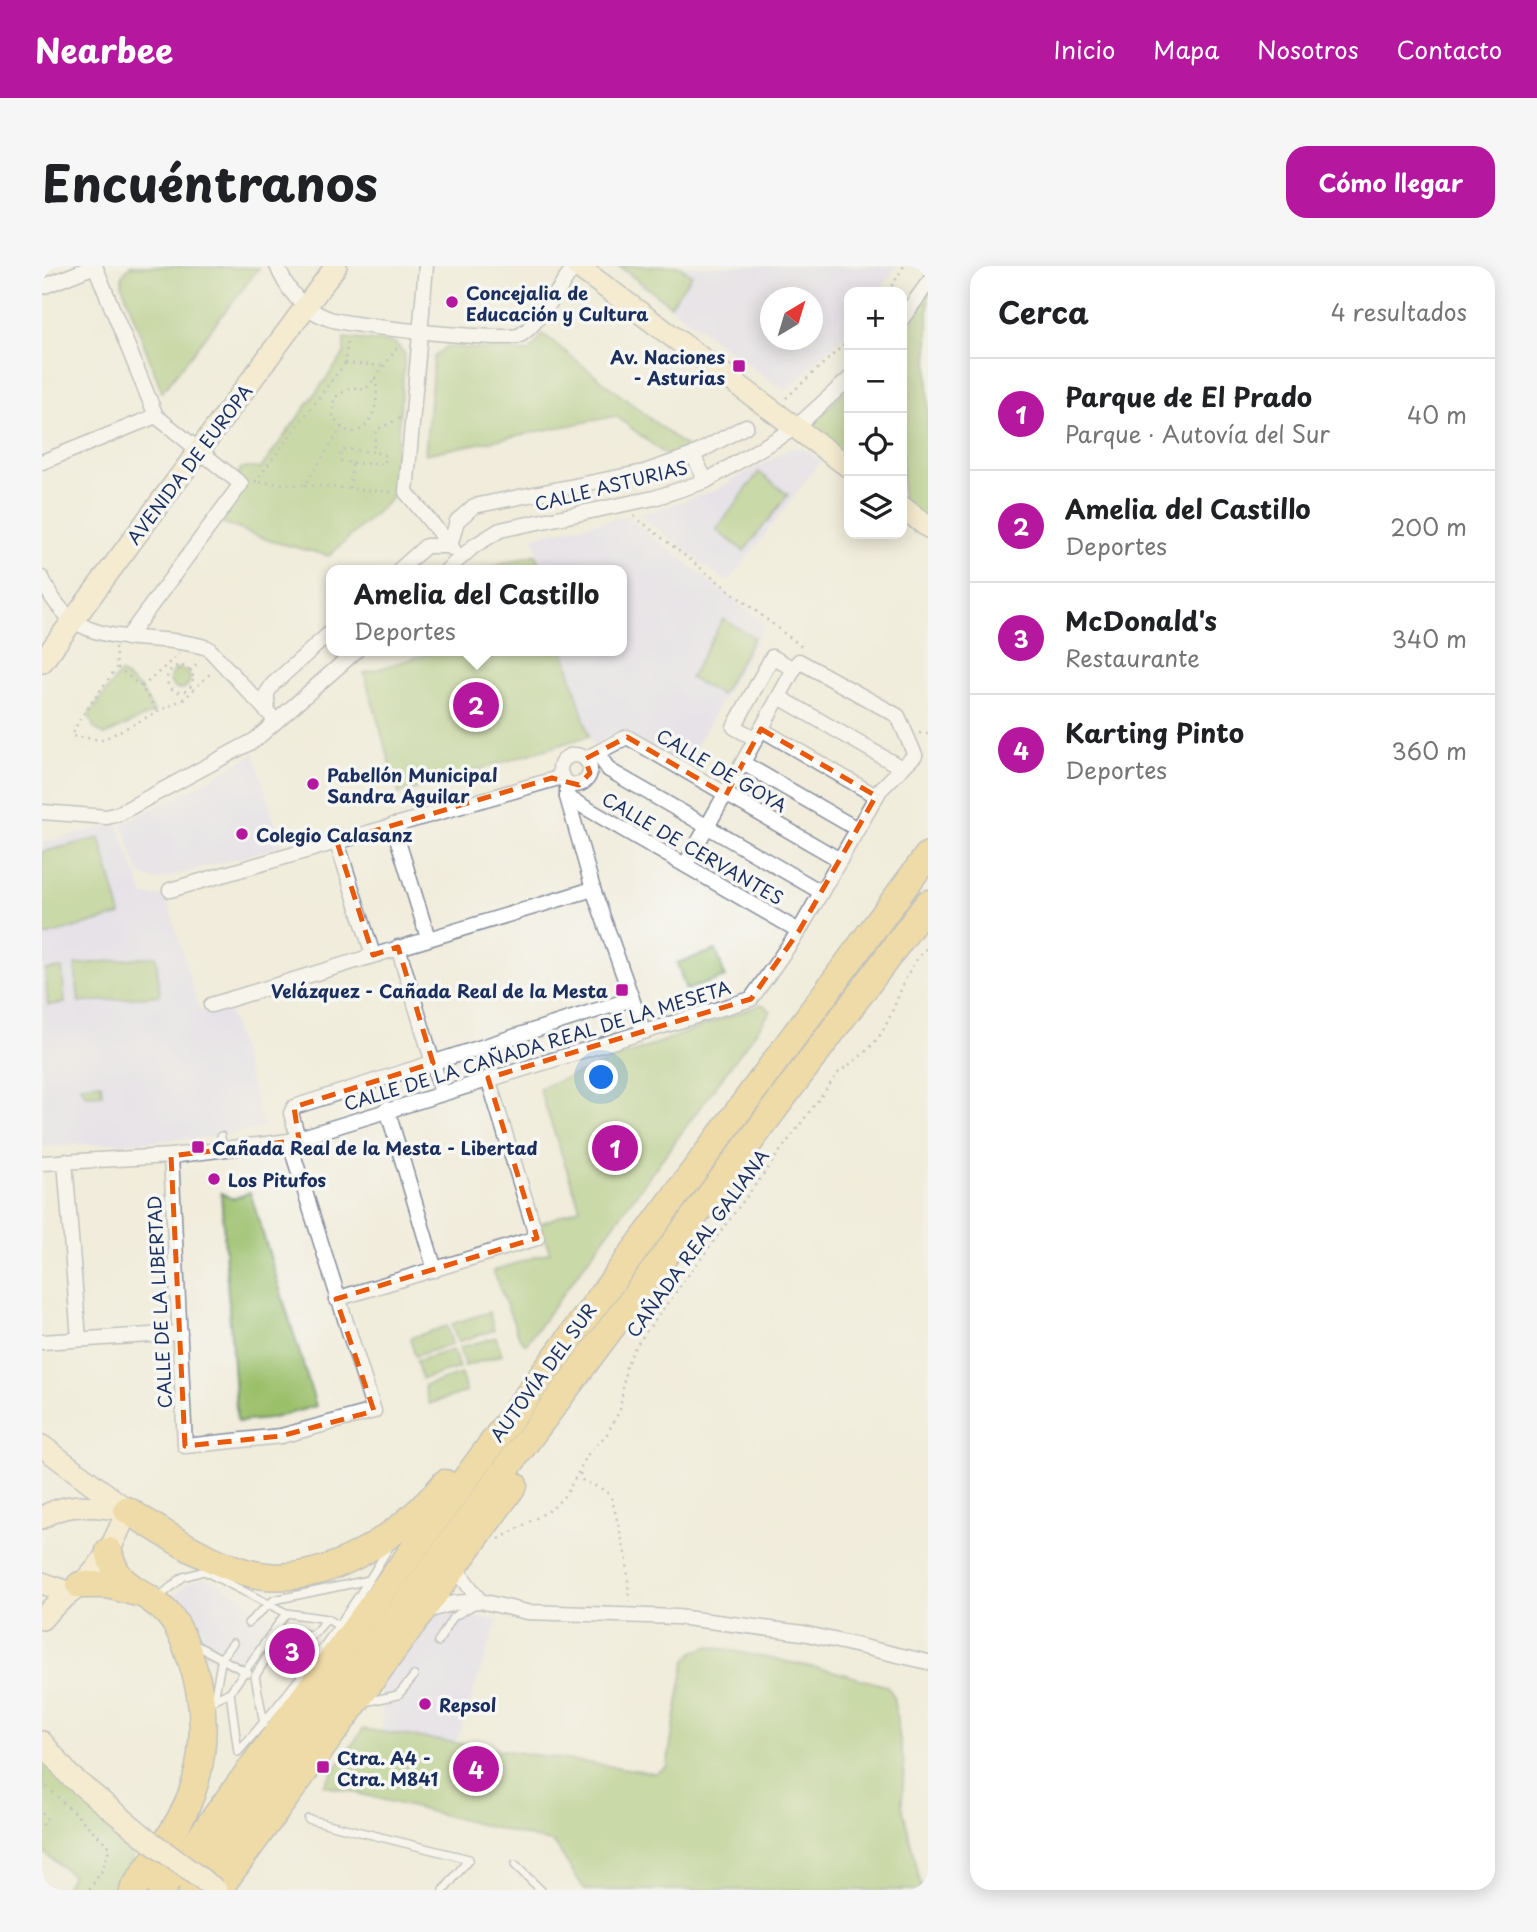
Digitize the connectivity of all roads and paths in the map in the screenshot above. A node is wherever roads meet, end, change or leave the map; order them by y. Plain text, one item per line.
1 (95, 266) edge
2 (277, 266) edge
3 (336, 266) edge
4 (426, 266) edge
5 (576, 266) edge
6 (904, 266) edge
7 (928, 283) edge
8 (42, 287) edge
9 (891, 287) edge
10 (305, 306) junction
11 (907, 312) edge
12 (349, 323) junction
13 (401, 328) junction
14 (420, 331) junction
15 (844, 345) edge
16 (345, 363) junction
17 (384, 366) junction
18 (375, 378) junction
19 (844, 384) edge
20 (412, 411) junction
21 (772, 411) junction
22 (156, 416) junction
23 (369, 423) junction
24 (746, 426) dead end
25 (342, 427) junction
26 (795, 428) junction
27 (376, 430) junction
28 (200, 451) junction
29 (373, 452) junction
30 (693, 455) junction
31 (42, 462) edge
32 (352, 463) junction
33 (844, 463) edge
34 (706, 481) junction
35 (305, 485) junction
36 (350, 488) junction
37 (406, 492) junction
38 (621, 506) junction
39 (907, 511) edge
40 (928, 527) edge
41 (450, 546) junction
42 (462, 557) junction
43 (405, 565) edge
44 (453, 565) edge
45 (42, 578) edge
46 (73, 620) junction
47 (326, 636) edge
48 (120, 638) junction
49 (189, 645) junction
50 (350, 656) edge
51 (42, 662) edge
52 (222, 663) junction
53 (167, 665) junction
54 (117, 667) junction
55 (794, 669) junction
56 (813, 669) junction
57 (172, 670) junction
58 (142, 687) junction
59 (190, 690) junction
60 (779, 697) junction
61 (157, 712) junction
62 (272, 716) junction
63 (759, 734) junction
64 (921, 754) edge
65 (591, 756) junction
66 (743, 763) junction
67 (902, 768) junction
68 (565, 786) junction
69 (726, 794) junction
70 (877, 796) junction
71 (42, 812) edge
72 (393, 825) junction
73 (707, 827) junction
74 (858, 829) junction
75 (337, 842) junction
76 (928, 855) edge
77 (840, 860) junction
78 (685, 865) junction
79 (170, 890) dead end
80 (593, 890) junction
81 (821, 892) junction
82 (928, 903) edge
83 (799, 931) junction
84 (428, 938) junction
85 (398, 947) junction
86 (928, 947) edge
87 (373, 955) junction
88 (632, 999) junction
89 (211, 1005) dead end
90 (643, 1030) junction
91 (433, 1063) junction
92 (488, 1078) junction
93 (442, 1093) junction
94 (387, 1109) junction
95 (293, 1140) junction
96 (171, 1156) junction
97 (65, 1161) junction
98 (42, 1163) edge
99 (435, 1270) junction
100 (336, 1299) junction
101 (180, 1334) junction
102 (79, 1339) junction
103 (566, 1341) junction
104 (42, 1342) edge
105 (592, 1355) junction
106 (42, 1446) edge
107 (580, 1473) junction
108 (127, 1510) junction
109 (42, 1518) edge
110 (404, 1523) junction
111 (489, 1545) dead end
112 (109, 1551) junction
113 (454, 1566) junction
114 (370, 1580) junction
115 (42, 1583) edge
116 (74, 1588) junction
117 (147, 1598) junction
118 (480, 1601) junction
119 (269, 1602) junction
120 (421, 1612) junction
121 (286, 1613) junction
122 (628, 1616) junction
123 (42, 1619) edge
124 (327, 1619) junction
125 (248, 1623) dead end
126 (337, 1625) junction
127 (184, 1639) junction
128 (438, 1642) dead end
129 (233, 1643) dead end
130 (222, 1657) junction
131 (928, 1661) edge
132 (246, 1671) junction
133 (255, 1676) junction
134 (414, 1676) dead end
135 (230, 1692) junction
136 (208, 1703) junction
137 (354, 1705) junction
138 (264, 1724) junction
139 (42, 1742) edge
140 (42, 1782) edge
141 (42, 1813) edge
142 (307, 1819) dead end
143 (42, 1828) edge
144 (515, 1865) dead end
145 (89, 1890) edge
146 (133, 1890) edge
147 (160, 1890) edge
148 (192, 1890) edge
149 (218, 1890) edge
150 (444, 1890) edge
151 (541, 1890) edge

1 - 8 street
1 - 22 street
2 - 10 street
3 - 10 street, AVENIDA DE EUROPA
4 - 14 street
5 - 14 street
5 - 21 street
6 - 9 path
7 - 11 street
10 - 12 street
10 - 28 street, AVENIDA DE EUROPA
12 - 13 street
12 - 16 path
13 - 14 street
13 - 17 path
14 - 20 street
15 - 21 path
16 - 17 path
16 - 35 path
17 - 18 path
18 - 23 path
18 - 25 path
19 - 26 street, CALLE ASTURIAS
20 - 27 path
20 - 37 street
21 - 26 street
22 - 28 street
22 - 31 street
23 - 25 path
23 - 27 path
24 - 30 street, CALLE ASTURIAS
25 - 35 path
26 - 33 street
26 - 34 street, CALLE ASTURIAS
27 - 29 path
28 - 46 street, AVENIDA DE EUROPA
28 - 48 street
29 - 32 path
29 - 32 path
30 - 34 street
30 - 41 street, CALLE ASTURIAS
32 - 36 path
34 - 38 street, CALLE ASTURIAS
35 - 36 path
36 - 37 path
37 - 41 street
38 - 42 street, CALLE ASTURIAS
38 - 56 path
39 - 40 street
41 - 42 street
41 - 43 street
42 - 44 street, CALLE ASTURIAS
45 - 46 street
46 - 48 street
46 - 51 street, AVENIDA DE EUROPA
47 - 62 street
48 - 49 street
48 - 54 path
49 - 52 street
49 - 53 path
50 - 62 street
52 - 59 path
52 - 62 street
53 - 57 path
53 - 58 path
54 - 58 path
54 - 61 path
55 - 56 street
55 - 60 street
55 - 63 street
56 - 64 street
57 - 59 path
57 - 59 path
58 - 61 path
59 - 61 path
60 - 63 street
60 - 67 street
62 - 71 street
63 - 66 street
63 - 70 street
64 - 67 street, CALLE DE LA CAÑADA REAL DE LA MESETA
65 - 68 street
65 - 68 street
65 - 69 street, CALLE DE GOYA
65 - 73 street
66 - 69 street
66 - 74 street
67 - 70 street, CALLE DE LA CAÑADA REAL DE LA MESETA
68 - 72 street
68 - 78 street, CALLE DE CERVANTES
68 - 80 street
69 - 73 street
69 - 77 street, CALLE DE GOYA
70 - 74 street, CALLE DE LA CAÑADA REAL DE LA MESETA
72 - 75 street
72 - 84 street
73 - 78 street
73 - 81 street
74 - 77 street, CALLE DE LA CAÑADA REAL DE LA MESETA
75 - 79 street
75 - 87 street
76 - 103 highway, AUTOVÍA DEL SUR
77 - 81 street, CALLE DE LA CAÑADA REAL DE LA MESETA
78 - 83 street, CALLE DE CERVANTES
80 - 84 street
80 - 88 street
81 - 83 street, CALLE DE LA CAÑADA REAL DE LA MESETA
82 - 105 highway, AUTOVÍA DEL SUR
83 - 90 street, CALLE DE LA CAÑADA REAL DE LA MESETA
84 - 85 street
85 - 87 street
85 - 91 street
86 - 107 path, CAÑADA REAL GALIANA
87 - 89 street
88 - 90 street
88 - 91 street
90 - 92 street, CALLE DE LA CAÑADA REAL DE LA MESETA
91 - 93 street
91 - 95 street
92 - 93 street, CALLE DE LA CAÑADA REAL DE LA MESETA
92 - 99 street
93 - 94 street, CALLE DE LA CAÑADA REAL DE LA MESETA
94 - 95 street, CALLE DE LA CAÑADA REAL DE LA MESETA
94 - 99 street
95 - 96 street, CALLE DE LA CAÑADA REAL DE LA MESETA
95 - 100 street
96 - 97 street, CALLE DE LA CAÑADA REAL DE LA MESETA
96 - 101 street, CALLE DE LA LIBERTAD
97 - 98 street, CALLE DE LA CAÑADA REAL DE LA MESETA
97 - 102 street
99 - 100 street
100 - 101 street, CALLE DE LA LIBERTAD
101 - 102 street
102 - 104 street
103 - 110 highway
103 - 147 highway, AUTOVÍA DEL SUR
105 - 113 highway
105 - 148 highway, AUTOVÍA DEL SUR
106 - 108 street
107 - 111 path, CAÑADA REAL GALIANA
107 - 122 path
108 - 109 street
108 - 110 highway
108 - 112 street
110 - 114 lane
112 - 116 street
112 - 117 highway
113 - 118 street
113 - 120 highway
114 - 119 lane
114 - 126 lane
115 - 116 street
116 - 117 highway
116 - 123 street
117 - 119 lane
117 - 127 highway
118 - 120 street
118 - 122 street
118 - 128 lane
119 - 121 lane
119 - 125 lane
120 - 137 highway
121 - 124 lane
121 - 132 lane
122 - 131 street
124 - 126 lane
124 - 133 lane
126 - 138 lane
127 - 130 lane
127 - 136 highway
129 - 130 lane
130 - 132 lane
130 - 136 lane
132 - 133 lane
132 - 135 lane
133 - 138 lane
134 - 137 lane
135 - 136 lane
135 - 138 lane
136 - 146 highway
137 - 149 highway
139 - 149 street, bridge
140 - 145 path
141 - 143 path
142 - 150 lane
144 - 151 lane

